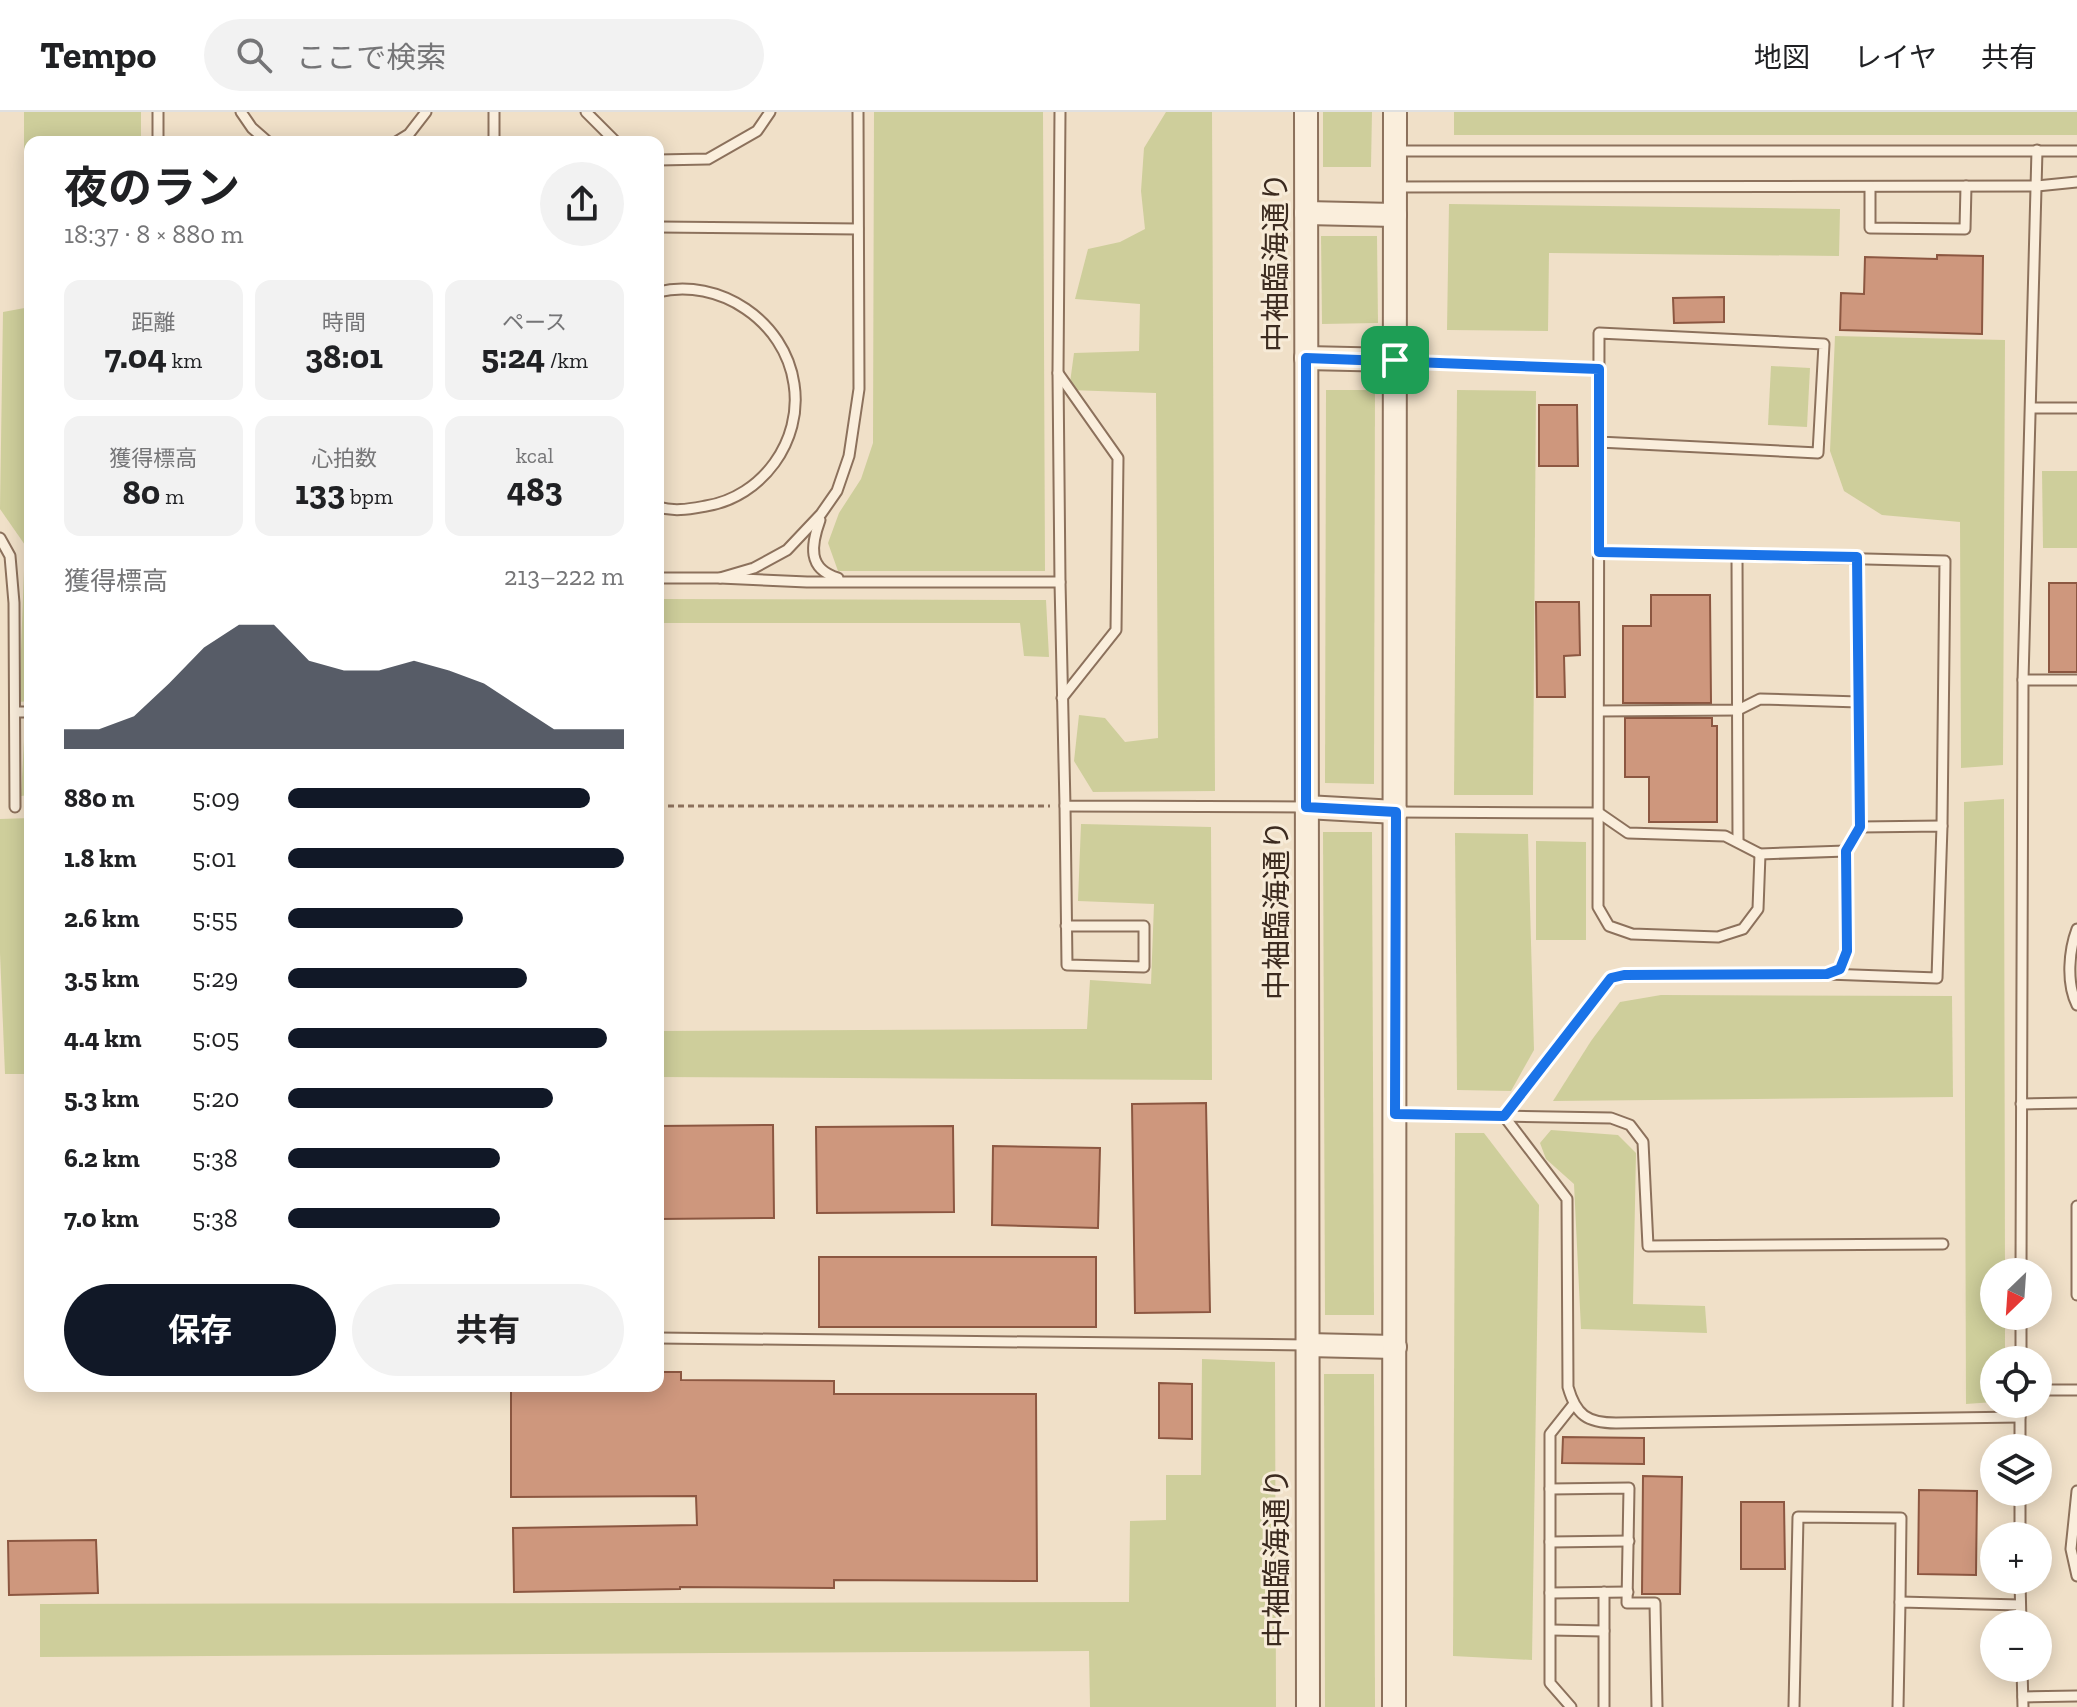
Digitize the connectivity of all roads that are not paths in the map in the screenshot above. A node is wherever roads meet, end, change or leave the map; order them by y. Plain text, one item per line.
1 (158, 112) edge
2 (241, 112) edge
3 (426, 112) edge
4 (494, 112) edge
5 (586, 112) edge
6 (770, 112) edge
7 (858, 112) edge
8 (1060, 112) edge
9 (1306, 112) edge
10 (1395, 112) edge
11 (158, 136) edge
12 (261, 136) edge
13 (406, 136) edge
14 (494, 136) edge
15 (610, 136) edge
16 (2037, 150) junction
17 (1395, 151) junction
18 (2077, 151) edge
19 (664, 160) edge
20 (2077, 182) edge
21 (1966, 186) junction
22 (2037, 186) junction
23 (1395, 187) junction
24 (1870, 187) junction
25 (1306, 213) junction
26 (1395, 215) junction
27 (664, 227) edge
28 (858, 229) junction
29 (664, 290) edge
30 (1306, 358) junction
31 (1395, 360) junction
32 (1599, 369) junction
33 (1058, 373) junction
34 (2031, 408) junction
35 (2077, 408) edge
36 (1599, 442) junction
37 (664, 509) edge
38 (821, 514) junction
39 (0, 538) edge
40 (1599, 552) junction
41 (1737, 555) junction
42 (1857, 557) junction
43 (664, 578) edge
44 (720, 578) junction
45 (849, 582) junction
46 (1060, 582) junction
47 (2023, 680) junction
48 (2077, 680) edge
49 (1062, 698) junction
50 (1859, 702) junction
51 (1738, 710) junction
52 (1599, 711) junction
53 (15, 712) junction
54 (24, 712) edge
55 (1065, 806) junction
56 (15, 807) dead end
57 (1306, 807) junction
58 (1396, 812) junction
59 (1599, 813) junction
60 (1942, 826) junction
61 (1860, 827) junction
62 (1738, 842) junction
63 (1846, 851) junction
64 (1760, 854) junction
65 (1066, 926) junction
66 (2077, 929) edge
67 (1827, 974) junction
68 (2077, 1005) edge
69 (2077, 1103) edge
70 (2021, 1104) junction
71 (1395, 1114) junction
72 (1504, 1116) junction
73 (2077, 1206) edge
74 (1943, 1244) dead end
75 (2021, 1258) edge
76 (2077, 1295) edge
77 (664, 1338) edge
78 (1307, 1345) junction
79 (1395, 1347) junction
80 (2052, 1390) edge
81 (2077, 1390) edge
82 (1573, 1405) junction
83 (1980, 1418) edge
84 (1550, 1489) junction
85 (2077, 1491) edge
86 (1629, 1541) junction
87 (1550, 1542) junction
88 (2077, 1576) edge
89 (1604, 1592) junction
90 (1628, 1592) junction
91 (1550, 1593) junction
92 (2020, 1594) edge
93 (1900, 1602) junction
94 (2020, 1605) junction
95 (2020, 1610) edge
96 (1551, 1630) junction
97 (1604, 1631) junction
98 (2022, 1682) edge
99 (2077, 1696) edge
100 (2023, 1702) edge
101 (1308, 1707) edge
102 (1394, 1707) edge
103 (1571, 1707) edge
104 (1604, 1707) edge
105 (1657, 1707) edge
106 (1794, 1707) edge
107 (1898, 1707) edge

1 - 11 lane
2 - 12 lane
3 - 13 lane
4 - 14 lane
5 - 15 lane
6 - 19 lane
7 - 28 lane
8 - 33 lane
9 - 25 street, 中袖臨海通り
10 - 17 street
16 - 17 lane
16 - 18 lane
16 - 22 lane
17 - 23 street
20 - 22 lane
21 - 22 lane
21 - 24 lane
21 - 24 lane
22 - 34 lane
23 - 24 lane
23 - 26 street
25 - 26 street
25 - 30 street, 中袖臨海通り
26 - 31 street
27 - 28 lane
28 - 38 lane
29 - 37 lane
30 - 31 street
30 - 57 street, 中袖臨海通り
31 - 32 lane
31 - 58 street
32 - 36 lane
32 - 36 lane
33 - 46 lane
33 - 49 lane
34 - 35 lane
34 - 47 lane
36 - 40 lane
38 - 44 lane
38 - 45 lane
39 - 53 lane
40 - 41 lane
40 - 52 lane
41 - 42 lane
41 - 51 lane
42 - 50 lane
42 - 60 lane
43 - 44 lane
44 - 45 lane
45 - 46 lane
46 - 49 lane
47 - 48 lane
47 - 70 lane
49 - 55 lane
50 - 51 lane
50 - 61 lane
51 - 52 lane
51 - 62 lane
52 - 59 lane
53 - 54 lane
53 - 56 lane
55 - 57 lane
55 - 65 lane
57 - 58 street
57 - 78 street, 中袖臨海通り
58 - 59 lane
58 - 71 street
59 - 62 lane
59 - 64 lane
60 - 61 lane
60 - 67 lane
61 - 63 lane
62 - 64 lane
63 - 64 lane
63 - 67 lane
65 - 65 lane
66 - 68 lane
67 - 72 lane
69 - 70 lane
70 - 75 lane
71 - 72 lane
71 - 79 street
72 - 74 lane
72 - 82 lane
73 - 76 lane
77 - 78 lane
78 - 79 street
78 - 101 street, 中袖臨海通り
79 - 102 street
80 - 81 lane
82 - 83 lane
82 - 84 lane
84 - 86 lane
84 - 87 lane
85 - 88 lane
86 - 87 lane
86 - 90 lane
87 - 91 lane
89 - 90 lane
89 - 91 lane
89 - 97 lane
90 - 105 lane
91 - 96 lane
92 - 94 lane
93 - 94 lane
93 - 106 lane
93 - 107 lane
94 - 95 lane
96 - 97 lane
96 - 103 lane
97 - 104 lane
98 - 100 lane
99 - 100 lane

